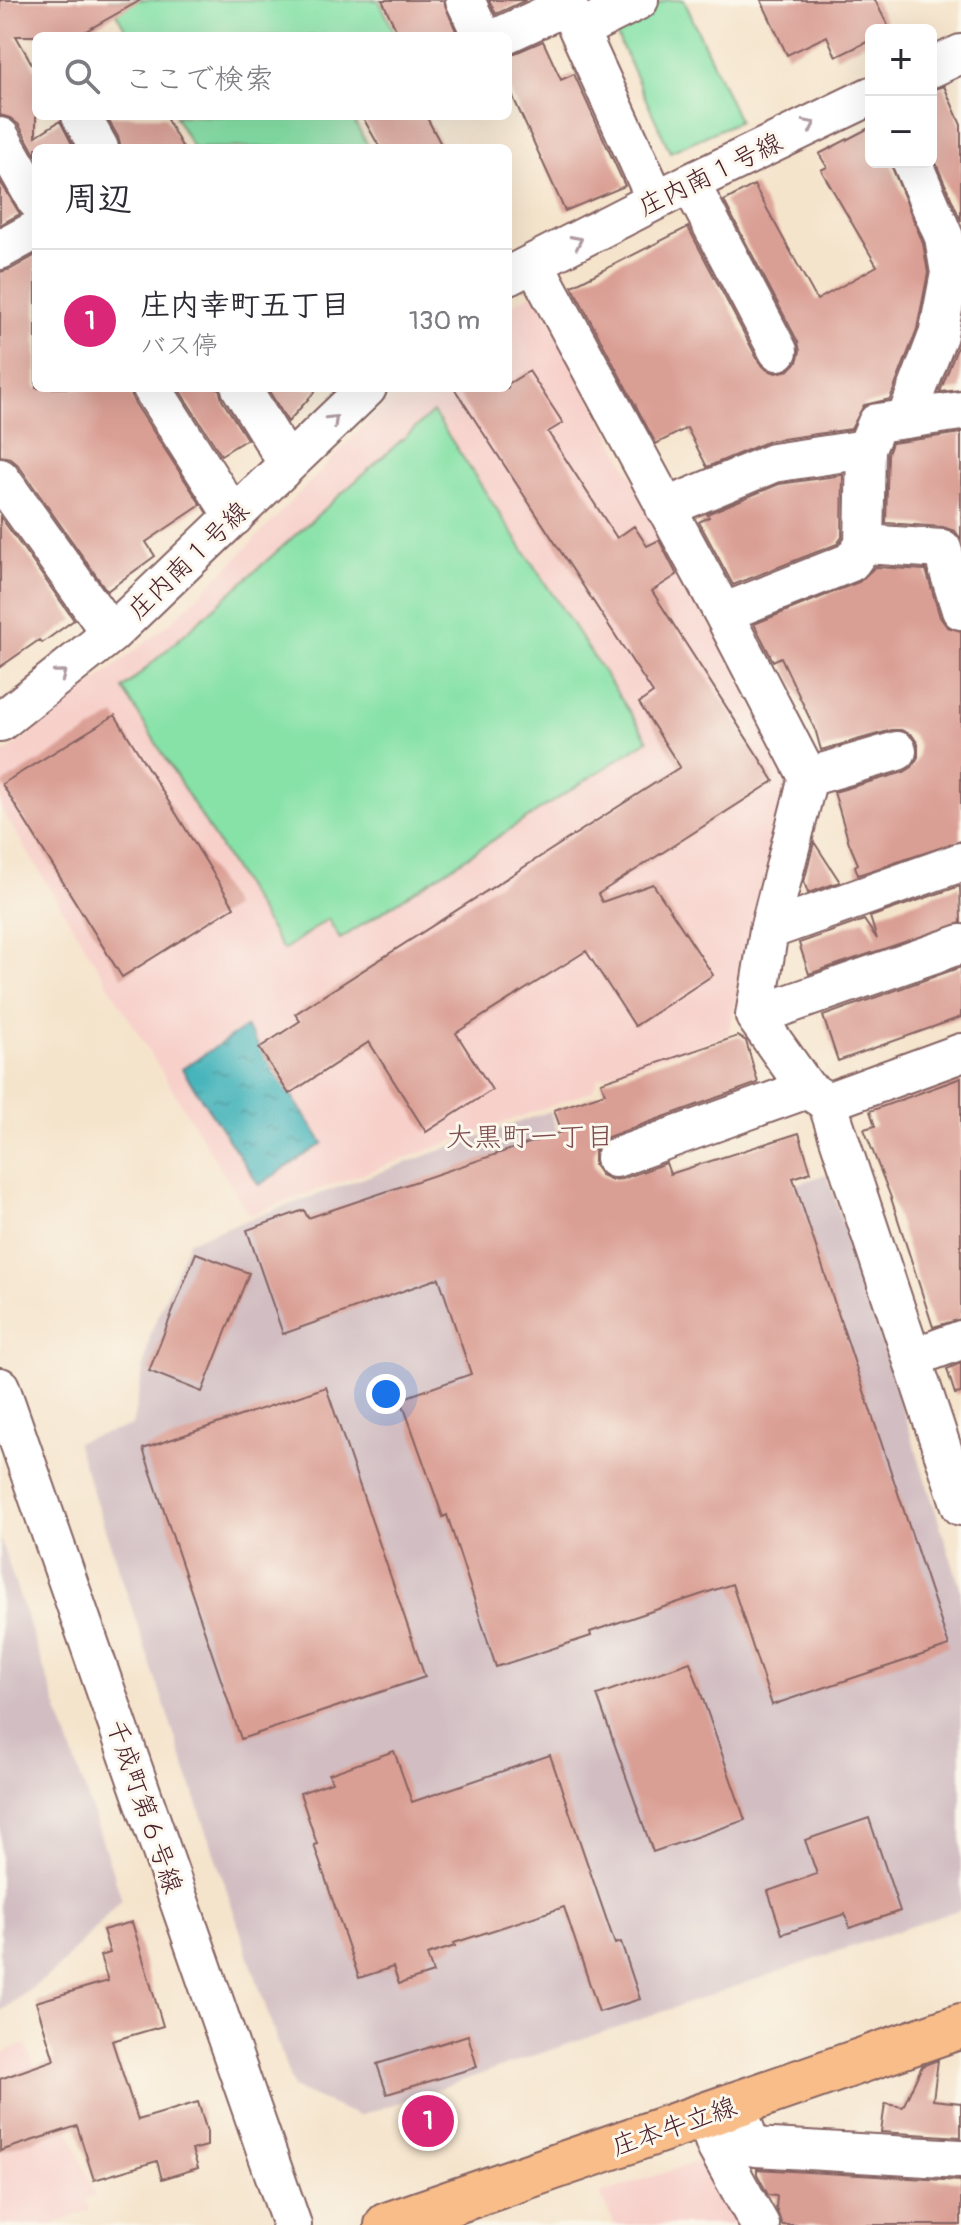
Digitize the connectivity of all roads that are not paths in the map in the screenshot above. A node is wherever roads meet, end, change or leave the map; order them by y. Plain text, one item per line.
1 (465, 0) edge
2 (639, 0) edge
3 (571, 12) edge
4 (480, 32) edge
5 (512, 32) edge
6 (961, 54) edge
7 (937, 65) edge
8 (865, 99) edge
9 (83, 120) edge
10 (0, 137) edge
11 (97, 144) edge
12 (915, 168) edge
13 (690, 183) junction
14 (32, 193) edge
15 (656, 200) junction
16 (32, 232) edge
17 (0, 250) edge
18 (521, 270) edge
19 (950, 334) edge
20 (778, 351) dead end
21 (155, 392) edge
22 (243, 392) edge
23 (363, 392) edge
24 (961, 411) edge
25 (906, 419) junction
26 (866, 449) junction
27 (288, 464) junction
28 (0, 478) edge
29 (665, 508) junction
30 (234, 517) junction
31 (864, 544) junction
32 (960, 606) edge
33 (723, 613) junction
34 (111, 634) junction
35 (4, 712) edge
36 (897, 751) dead end
37 (808, 777) junction
38 (961, 862) edge
39 (769, 930) junction
40 (961, 944) edge
41 (755, 1016) junction
42 (961, 1053) edge
43 (817, 1096) junction
44 (615, 1158) dead end
45 (961, 1340) edge
46 (912, 1358) junction
47 (0, 1387) edge
48 (961, 1506) edge
49 (961, 2026) edge
50 (720, 2110) junction
51 (961, 2159) edge
52 (292, 2225) edge
53 (387, 2225) edge
54 (760, 2225) edge

1 - 4 street
2 - 3 street
3 - 5 street
3 - 15 street
6 - 7 street
13 -> 8 street, 庄内南１号線
9 - 11 street
10 - 14 street
12 - 19 street
13 - 15 street, 庄内南１号線
13 - 20 street
18 -> 15 street, 庄内南１号線
16 - 17 street
18 - 29 street
19 - 25 street
21 - 30 street
22 - 27 street
27 -> 23 street, 庄内南１号線
24 - 25 street
25 - 26 street
26 - 29 street
26 - 31 street
27 - 30 street, 庄内南１号線
28 - 34 street
29 - 33 street
30 - 34 street, 庄内南１号線
31 - 32 street
31 - 33 street
33 - 37 street
35 -> 34 street, 庄内南１号線
36 - 37 street
37 - 39 street
38 - 39 street
39 - 41 street
40 - 41 street
41 - 43 street
42 - 43 street
43 - 44 street
43 - 46 street
45 - 46 street
46 - 48 street
47 - 52 street, 千成町第６号線
49 - 50 main road, 庄本牛立線
50 - 51 street
50 - 53 main road, 庄本牛立線
50 - 54 street

